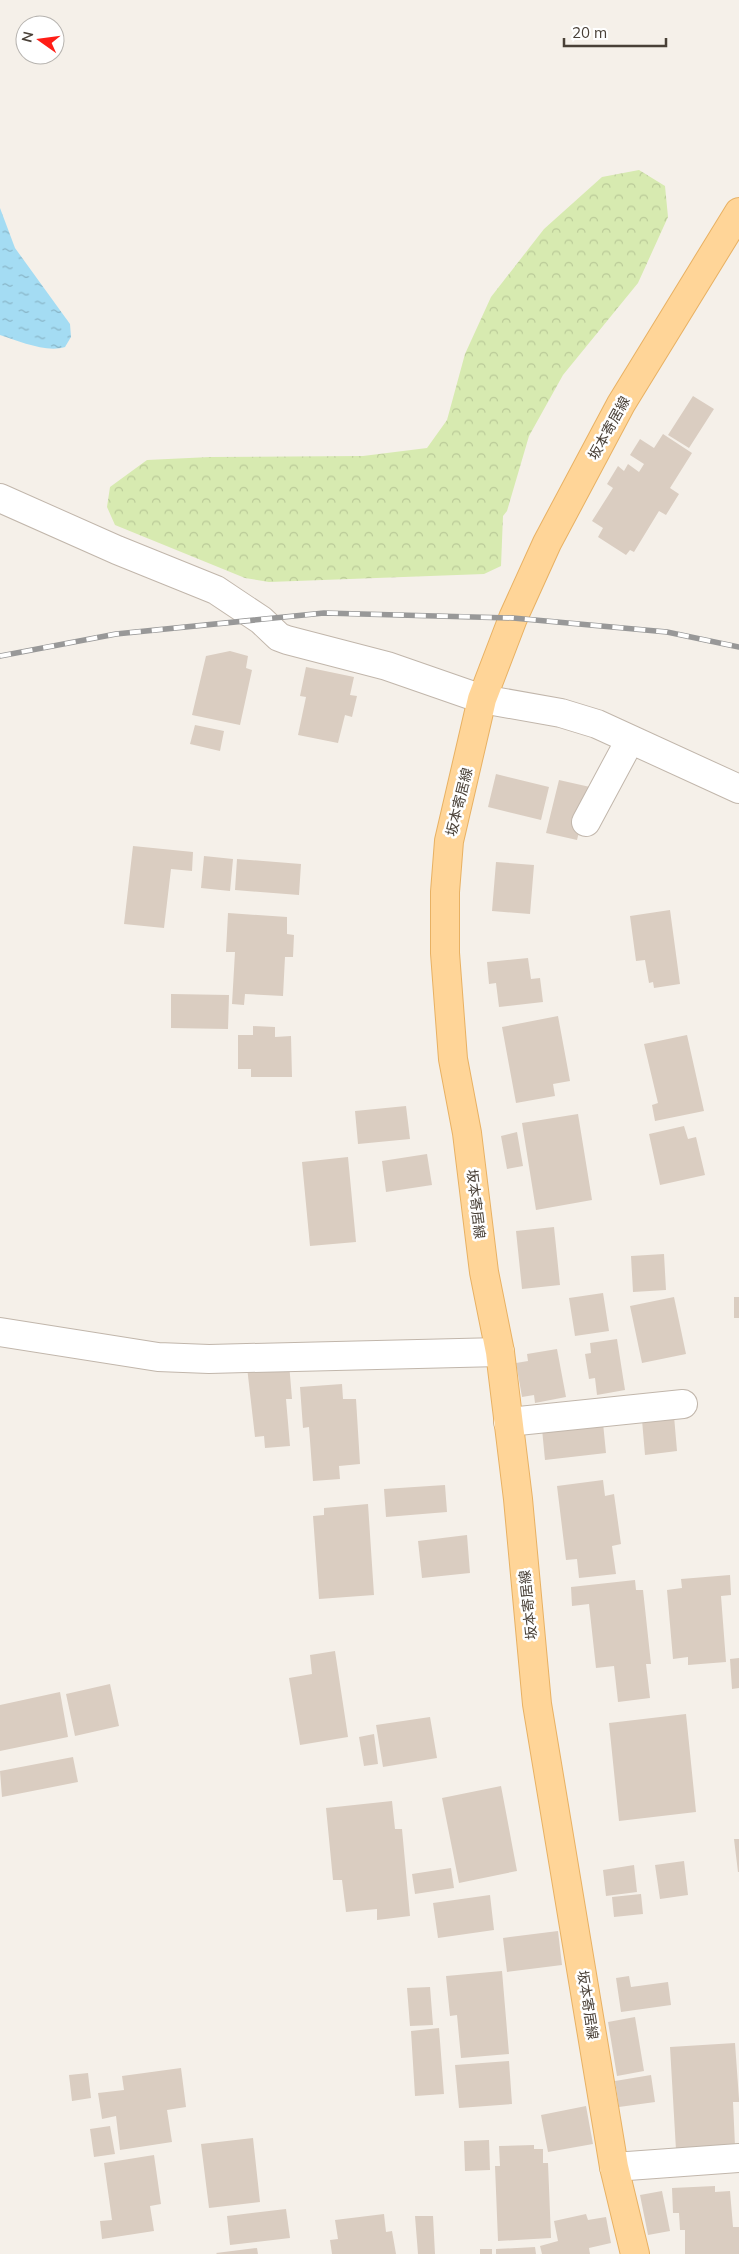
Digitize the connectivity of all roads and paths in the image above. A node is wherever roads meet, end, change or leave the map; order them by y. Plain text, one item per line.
1 (739, 212) edge
2 (0, 498) edge
3 (482, 699) junction
4 (630, 740) junction
5 (739, 790) edge
6 (586, 822) dead end
7 (0, 1332) edge
8 (500, 1352) junction
9 (683, 1404) dead end
10 (508, 1422) junction
11 (739, 2158) edge
12 (614, 2167) junction
13 (635, 2254) edge

1 - 3 main road, 坂本寄居線
2 - 3 street
3 - 4 street
3 - 8 main road, 坂本寄居線
4 - 5 street
4 - 6 street
7 - 8 street
8 - 10 main road, 坂本寄居線
9 - 10 street
10 - 12 main road, 坂本寄居線
11 - 12 street
12 - 13 main road, 坂本寄居線

